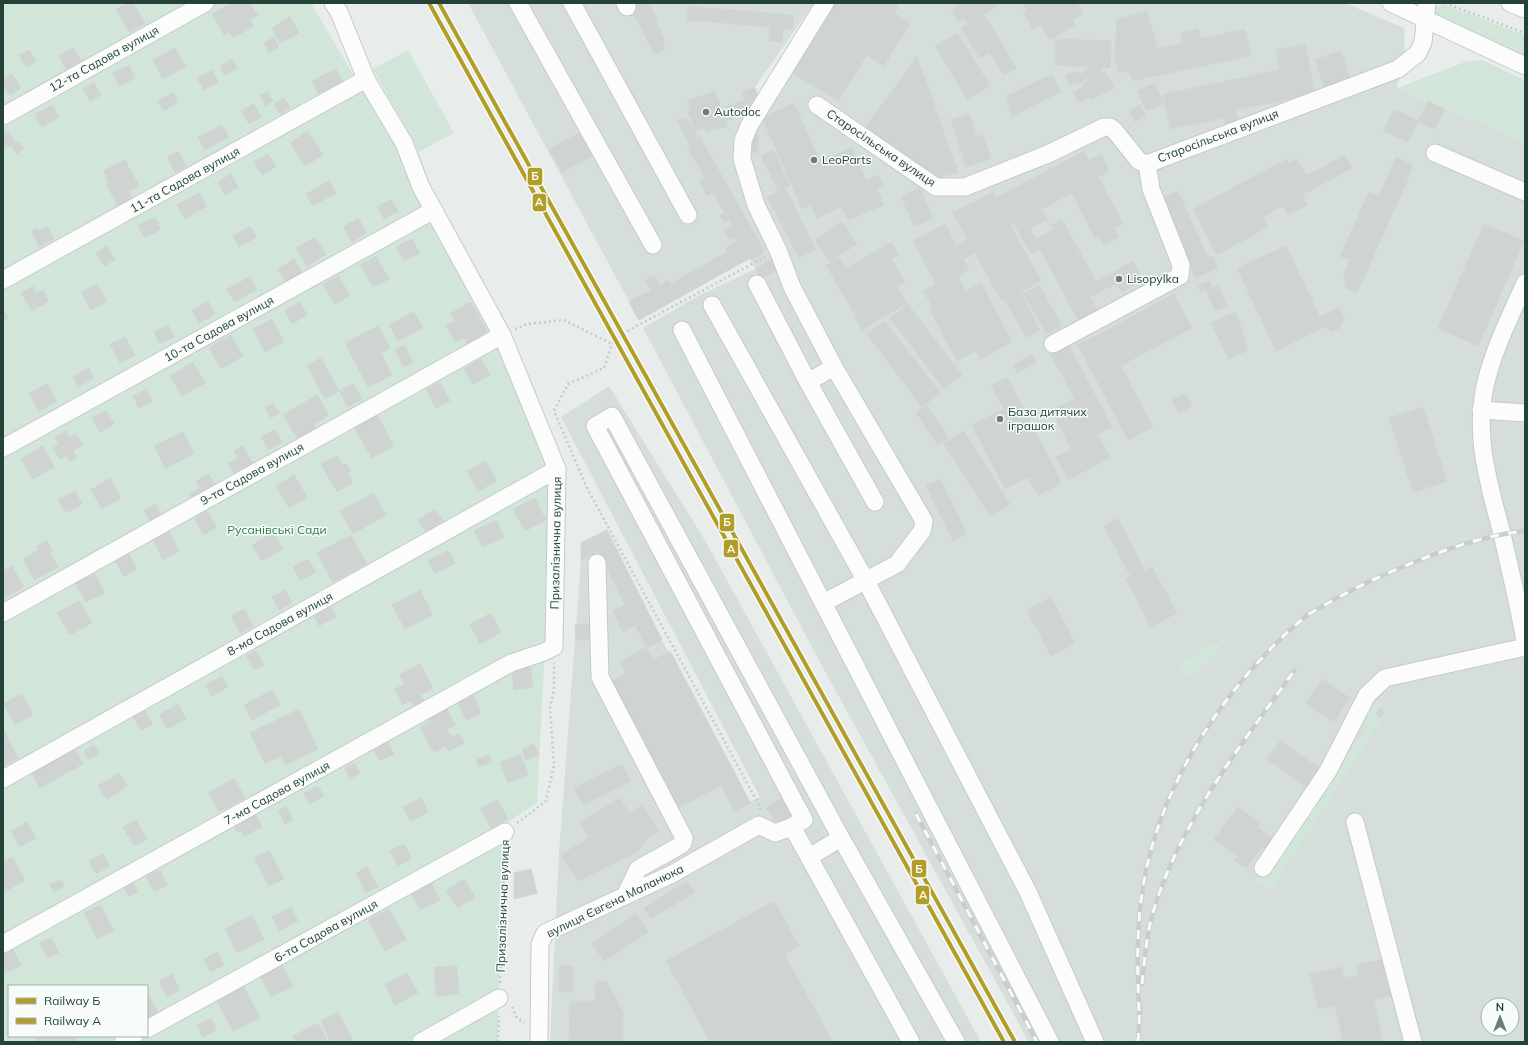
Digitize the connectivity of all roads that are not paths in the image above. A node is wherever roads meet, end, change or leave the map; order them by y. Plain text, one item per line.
1 (205, 3) edge
2 (333, 3) edge
3 (518, 3) edge
4 (572, 3) edge
5 (825, 3) edge
6 (1391, 3) edge
7 (1510, 3) edge
8 (1525, 9) edge
9 (1426, 10) edge
10 (1525, 66) edge
11 (366, 79) junction
12 (817, 105) dead end
13 (3, 116) edge
14 (1435, 153) dead end
15 (1147, 164) junction
16 (1525, 192) edge
17 (434, 210) junction
18 (688, 215) dead end
19 (653, 245) dead end
20 (3, 280) edge
21 (1525, 283) edge
22 (757, 284) dead end
23 (712, 305) dead end
24 (682, 330) dead end
25 (502, 335) junction
26 (1053, 344) dead end
27 (834, 367) junction
28 (808, 382) junction
29 (1481, 410) junction
30 (1525, 413) edge
31 (3, 448) edge
32 (557, 469) junction
33 (875, 502) dead end
34 (597, 563) dead end
35 (866, 581) junction
36 (823, 603) junction
37 (3, 613) edge
38 (1523, 621) edge
39 (1525, 641) edge
40 (554, 647) joint
41 (1525, 647) edge
42 (3, 779) edge
43 (1355, 822) dead end
44 (791, 827) junction
45 (506, 832) road end
46 (841, 838) junction
47 (809, 857) junction
48 (1263, 868) dead end
49 (624, 896) junction
50 (3, 944) edge
51 (504, 996) road end
52 (148, 1028) edge
53 (132, 1037) edge
54 (539, 1038) edge
55 (123, 1042) edge
56 (421, 1042) edge
57 (911, 1042) edge
58 (956, 1042) edge
59 (1050, 1042) edge
60 (1095, 1042) edge
61 (1413, 1042) edge

1 - 13 street, 12-та Садова вулиця
2 - 11 street, Призалізнична вулиця
3 - 19 street
4 - 18 street
5 - 27 street
6 - 9 street
7 - 8 street
9 - 10 street
9 - 15 street, Старосільська вулиця
11 - 17 street, Призалізнична вулиця
11 - 20 street, 11-та Садова вулиця
12 - 15 street, Старосільська вулиця
14 - 16 street
15 - 26 street
17 - 25 street, Призалізнична вулиця
17 - 31 street, 10-та Садова вулиця
21 - 29 street
22 - 28 street
23 - 35 street
24 - 36 street
25 - 32 street, Призалізнична вулиця
25 - 37 street, 9-та Садова вулиця
27 - 28 street
27 - 35 street
28 - 33 street
29 - 30 street
29 - 38 street
32 - 40 street, Призалізнична вулиця
32 - 42 street, 8-ма Садова вулиця
34 - 49 street
35 - 36 street
35 - 60 street
36 - 59 street
38 - 39 street
40 - 50 street, 7-ма Садова вулиця
41 - 48 street
43 - 61 street
44 - 46 street
44 - 47 street
44 - 49 street, вулиця Євгена Маланюка
45 - 52 street, 6-та Садова вулиця
46 - 47 street
46 - 58 street
47 - 57 street
49 - 54 street, вулиця Євгена Маланюка
51 - 56 street
53 - 55 street

